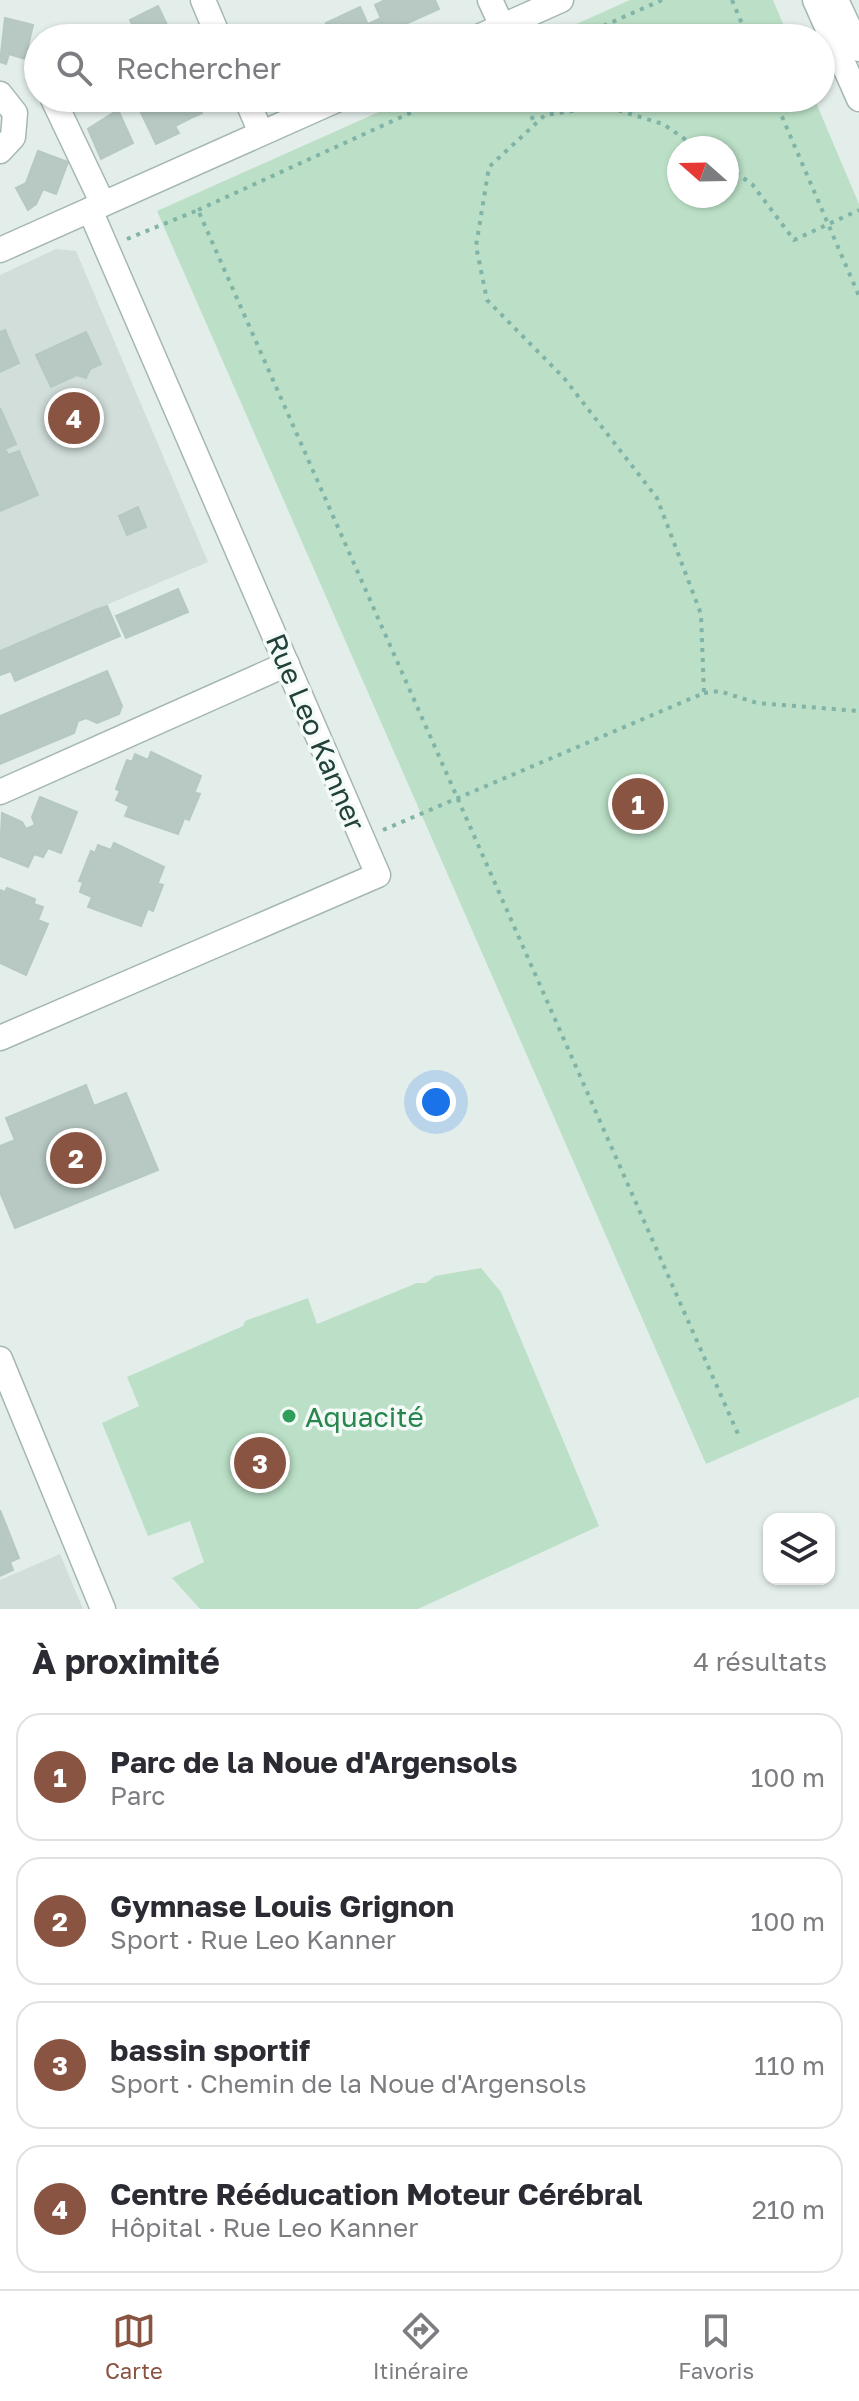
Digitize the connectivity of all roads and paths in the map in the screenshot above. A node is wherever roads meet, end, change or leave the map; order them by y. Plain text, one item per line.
1 (203, 0) edge
2 (490, 0) edge
3 (561, 0) edge
4 (662, 0) edge
5 (732, 0) edge
6 (815, 0) edge
7 (836, 0) edge
8 (213, 24) edge
9 (501, 24) edge
10 (507, 24) edge
11 (608, 24) edge
12 (742, 24) edge
13 (826, 24) edge
14 (835, 45) edge
15 (859, 49) edge
16 (859, 99) edge
17 (7, 103) edge
18 (59, 112) edge
19 (252, 112) edge
20 (309, 112) edge
21 (412, 112) edge
22 (529, 112) edge
23 (565, 112) edge
24 (624, 112) edge
25 (780, 112) edge
26 (535, 124) junction
27 (261, 133) junction
28 (680, 136) edge
29 (0, 151) edge
30 (739, 175) edge
31 (97, 207) junction
32 (198, 210) junction
33 (859, 210) edge
34 (827, 224) junction
35 (106, 248) junction
36 (0, 250) edge
37 (859, 296) edge
38 (287, 664) junction
39 (704, 693) junction
40 (859, 711) edge
41 (0, 792) edge
42 (457, 799) junction
43 (362, 839) junction
44 (0, 1038) edge
45 (0, 1359) edge
46 (738, 1434) dead end
47 (103, 1609) edge

1 - 8 street
2 - 9 street
3 - 10 street
4 - 11 path
5 - 12 path
6 - 13 street
7 - 15 street
14 - 16 street
17 - 29 street
18 - 31 street, Rue Leo Kanner
19 - 27 street
20 - 27 street
21 - 32 path
22 - 26 path
23 - 26 path
24 - 28 path
25 - 34 path
26 - 39 path
27 - 31 street
30 - 34 path
31 - 35 street, Rue Leo Kanner
31 - 36 street
32 - 35 path
32 - 42 path
33 - 34 path
34 - 37 path
35 - 38 street, Rue Leo Kanner
38 - 41 street
38 - 43 street, Rue Leo Kanner
39 - 40 path
39 - 42 path
42 - 43 path
42 - 46 path
43 - 44 street, Rue Leo Kanner
45 - 47 street

